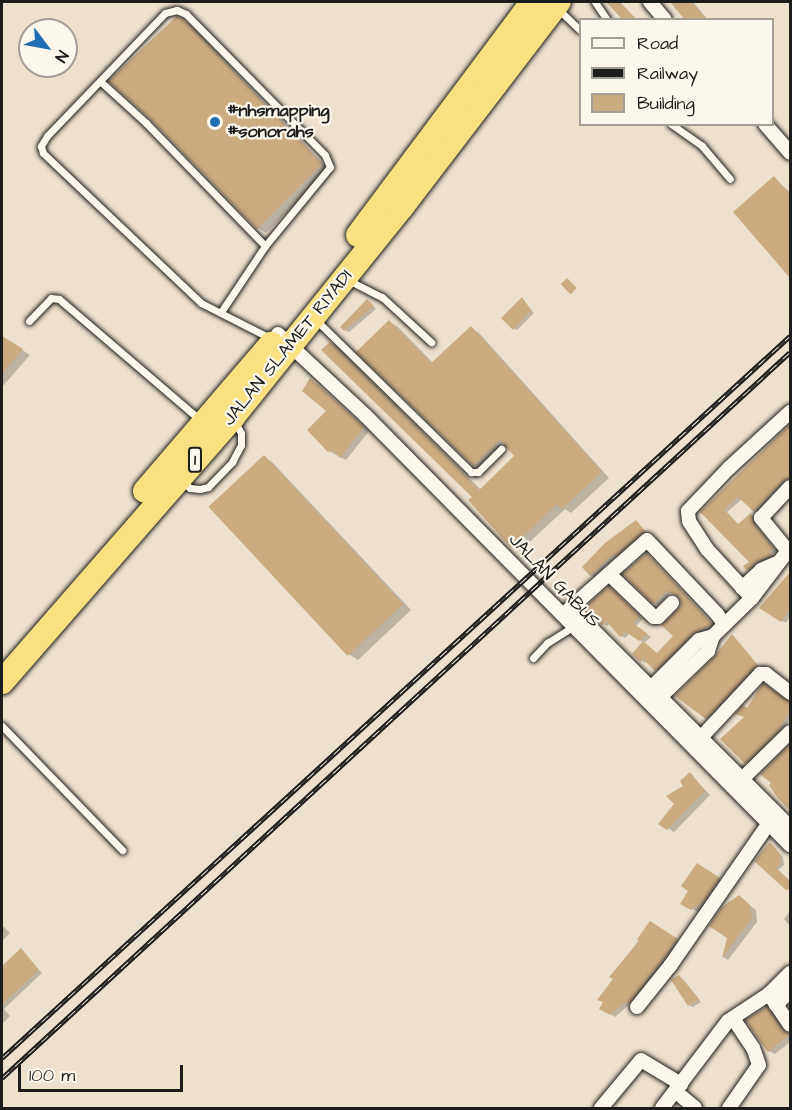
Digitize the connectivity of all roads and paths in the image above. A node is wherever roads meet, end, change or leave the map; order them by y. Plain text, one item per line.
1 (532, 2) edge
2 (595, 2) edge
3 (651, 2) edge
4 (557, 4) edge
5 (606, 18) edge
6 (663, 18) edge
7 (579, 29) edge
8 (101, 82) junction
9 (674, 126) edge
10 (767, 126) edge
11 (790, 153) edge
12 (730, 179) dead end
13 (395, 202) junction
14 (375, 228) junction
15 (265, 246) junction
16 (344, 278) junction
17 (221, 312) junction
18 (313, 317) junction
19 (29, 321) dead end
20 (281, 340) junction
21 (431, 342) dead end
22 (790, 412) edge
23 (204, 423) junction
24 (501, 448) dead end
25 (790, 487) edge
26 (789, 550) edge
27 (777, 563) junction
28 (609, 574) junction
29 (742, 588) junction
30 (752, 598) junction
31 (672, 603) dead end
32 (567, 612) junction
33 (724, 624) junction
34 (573, 627) junction
35 (533, 657) dead end
36 (2, 660) edge
37 (2, 682) edge
38 (790, 693) edge
39 (651, 697) junction
40 (2, 726) edge
41 (790, 732) edge
42 (698, 742) junction
43 (737, 783) junction
44 (769, 823) junction
45 (789, 830) edge
46 (123, 850) dead end
47 (790, 973) edge
48 (790, 991) edge
49 (773, 999) junction
50 (637, 1007) dead end
51 (733, 1018) junction
52 (790, 1025) edge
53 (678, 1088) junction
54 (601, 1108) edge
55 (662, 1108) edge
56 (695, 1108) edge
57 (729, 1108) edge

1 - 13 highway, JALAN SLAMET RIYADI / 1
2 - 5 lane
3 - 6 street
4 - 7 lane
4 - 13 highway, JALAN SLAMET RIYADI / 1
8 - 15 lane
8 - 15 lane
8 - 17 lane
9 - 12 lane
10 - 11 street
13 - 14 highway, JALAN SLAMET RIYADI / 1
14 - 16 highway, JALAN SLAMET RIYADI / 1
14 - 20 highway, JALAN SLAMET RIYADI / 1
15 - 17 lane
16 - 18 highway, JALAN SLAMET RIYADI / 1
16 - 21 lane
17 - 20 lane
18 - 20 highway, JALAN SLAMET RIYADI / 1
18 - 24 lane
19 - 23 lane
20 - 23 highway, JALAN SLAMET RIYADI / 1
20 - 32 street, JALAN GABUS
20 - 37 highway, JALAN SLAMET RIYADI / 1
22 - 29 street
23 - 36 highway, JALAN SLAMET RIYADI / 1
25 - 26 street
26 - 27 street
27 - 29 street
27 - 30 street
28 - 31 street
28 - 32 street
28 - 33 street
29 - 30 street
30 - 33 street
32 - 34 street, JALAN GABUS
32 - 39 street
33 - 39 street
34 - 35 lane
34 - 39 street, JALAN GABUS
38 - 42 street
39 - 42 street
40 - 46 lane
41 - 43 street
42 - 43 street
43 - 44 street
43 - 45 street
44 - 45 street
44 - 50 street
47 - 49 street
48 - 49 street
49 - 51 street
49 - 52 street
51 - 53 street
51 - 57 street
53 - 54 street
53 - 55 street
53 - 56 street

